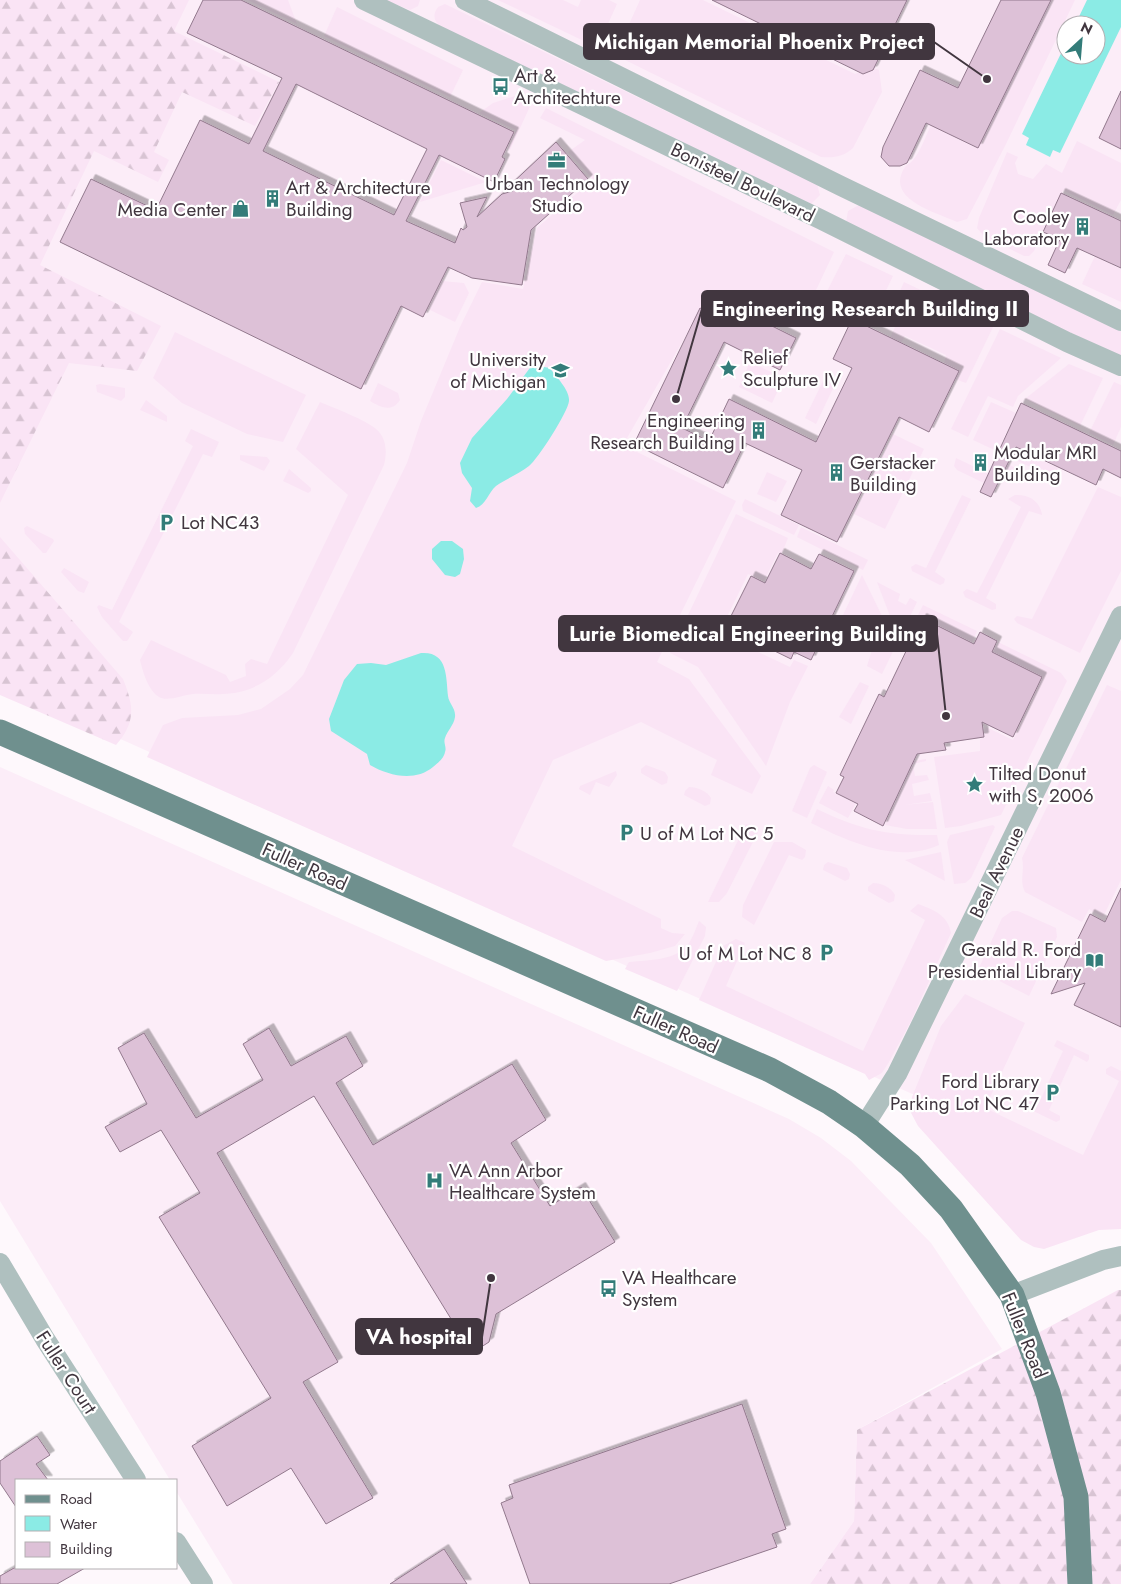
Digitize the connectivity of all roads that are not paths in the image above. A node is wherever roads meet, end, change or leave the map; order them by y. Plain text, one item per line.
1 (364, 0) edge
2 (465, 0) edge
3 (1121, 320) edge
4 (1121, 366) edge
5 (1121, 616) edge
6 (0, 732) edge
7 (864, 1126) junction
8 (1121, 1256) edge
9 (0, 1263) edge
10 (1012, 1295) junction
11 (135, 1479) edge
12 (178, 1545) edge
13 (203, 1584) edge
14 (1080, 1584) edge

1 - 4 street, Bonisteel Boulevard
2 - 3 street, Bonisteel Boulevard
5 - 7 street, Beal Avenue
6 - 7 main road, Fuller Road
7 - 10 main road, Fuller Road
8 - 10 street
9 - 11 street, Fuller Court
10 - 14 main road, Fuller Road
12 - 13 street

